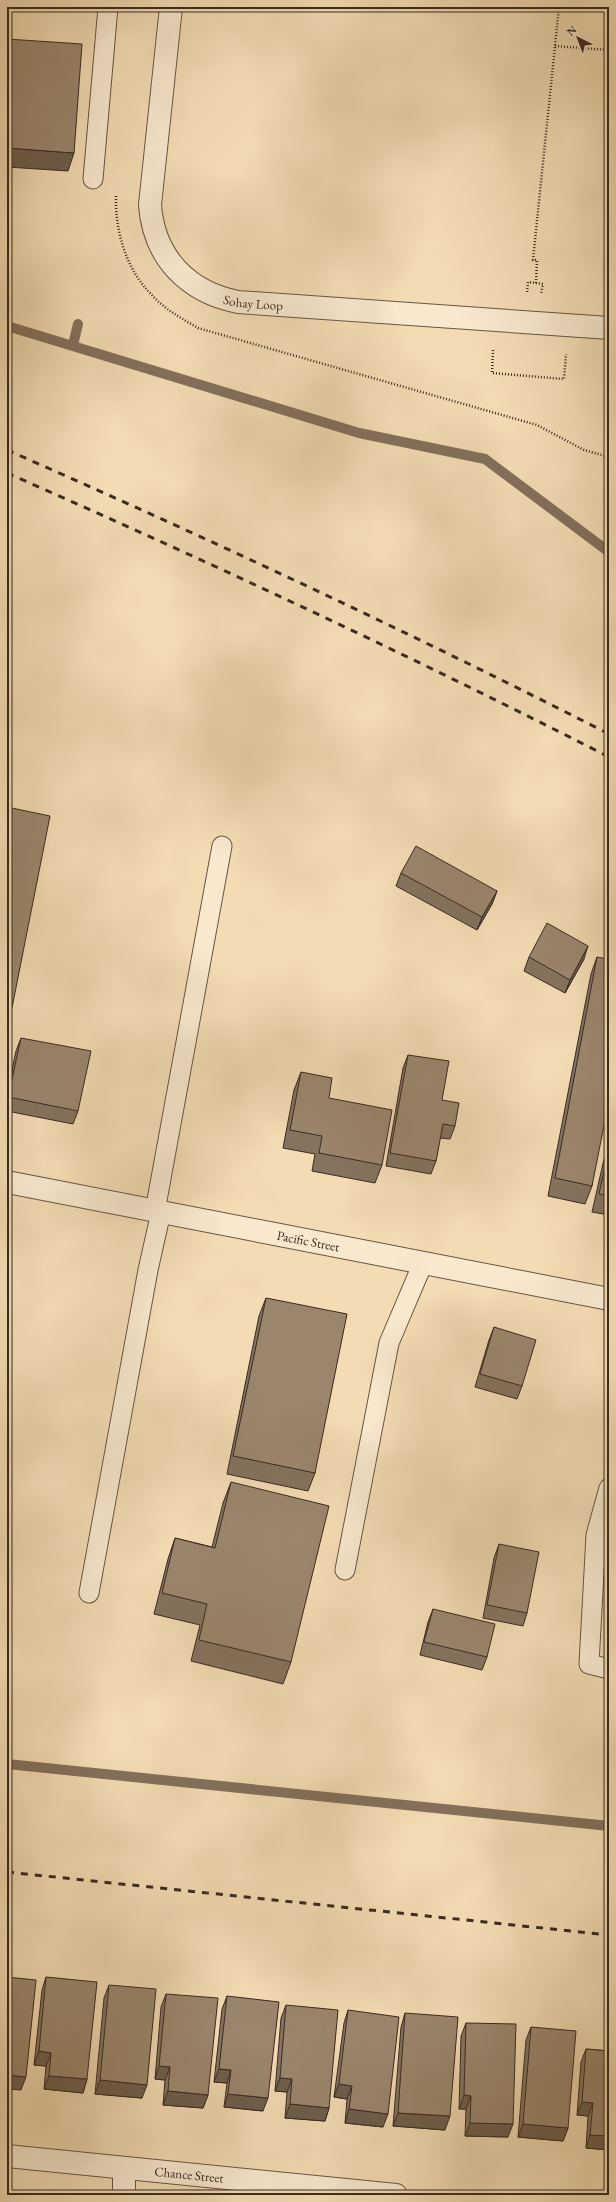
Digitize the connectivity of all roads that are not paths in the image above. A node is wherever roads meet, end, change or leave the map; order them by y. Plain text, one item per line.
1 (108, 7) edge
2 (171, 7) edge
3 (93, 179) dead end
4 (609, 328) edge
5 (222, 846) dead end
6 (7, 1182) edge
7 (158, 1211) junction
8 (423, 1263) junction
9 (609, 1300) edge
10 (609, 1488) edge
11 (345, 1570) dead end
12 (89, 1593) dead end
13 (609, 1669) edge
14 (7, 2156) edge
15 (124, 2168) junction
16 (124, 2195) edge
17 (396, 2195) edge

1 - 3 lane
2 - 4 street, Sohay Loop
5 - 7 lane
6 - 7 street, Pacific Street
7 - 8 street, Pacific Street
7 - 12 lane
8 - 9 street, Pacific Street
8 - 11 lane
10 - 13 lane
14 - 15 street, Chance Street
15 - 16 street
15 - 17 street, Chance Street

